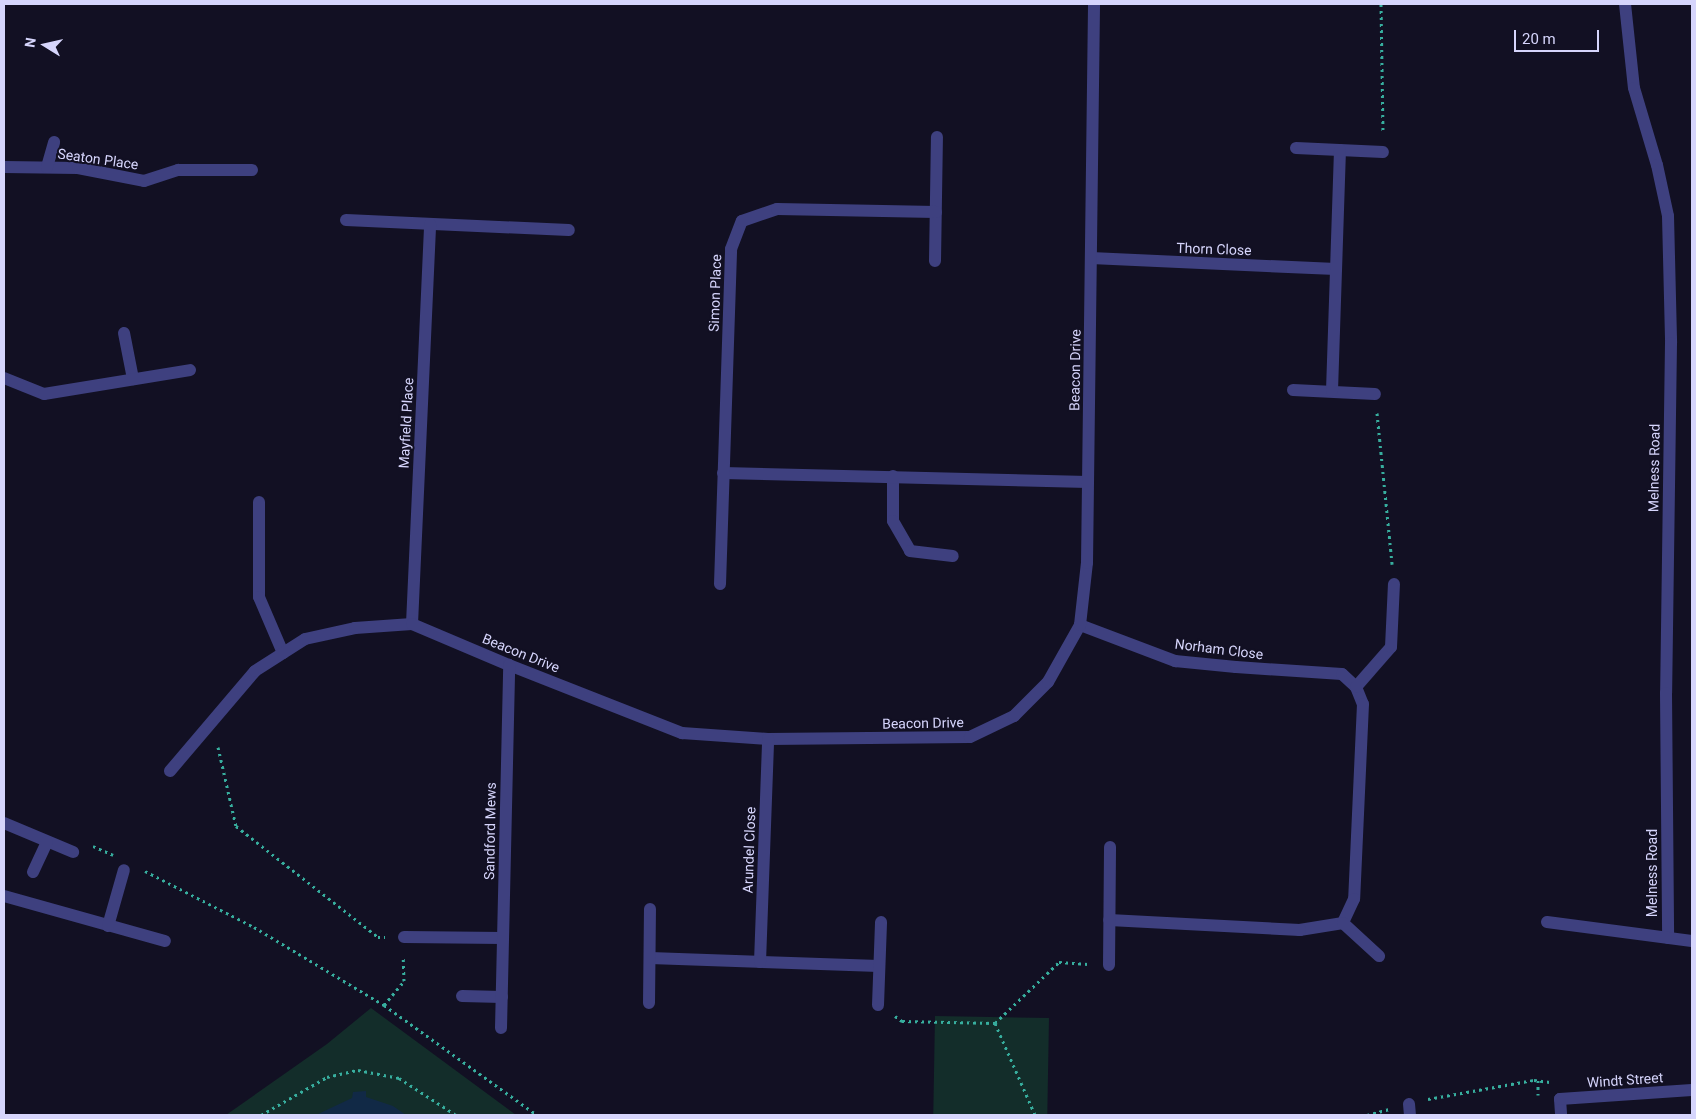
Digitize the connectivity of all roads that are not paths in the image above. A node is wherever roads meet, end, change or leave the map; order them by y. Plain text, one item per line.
1 (1094, 4) edge
2 (1625, 4) edge
3 (938, 137) dead end
4 (54, 142) dead end
5 (1296, 148) dead end
6 (1340, 150) junction
7 (1383, 152) road end
8 (4, 167) edge
9 (47, 167) junction
10 (252, 170) dead end
11 (936, 212) junction
12 (346, 220) dead end
13 (430, 224) junction
14 (569, 230) dead end
15 (1091, 258) junction
16 (934, 261) dead end
17 (1336, 269) junction
18 (124, 333) dead end
19 (190, 370) dead end
20 (4, 378) edge
21 (133, 379) junction
22 (1293, 390) dead end
23 (1332, 392) junction
24 (1375, 394) road end
25 (724, 473) junction
26 (893, 476) junction
27 (1088, 482) junction
28 (260, 502) dead end
29 (953, 556) dead end
30 (720, 584) dead end
31 (1394, 584) road end
32 (412, 624) junction
33 (1080, 625) junction
34 (283, 653) junction
35 (509, 665) junction
36 (1356, 687) junction
37 (768, 739) junction
38 (170, 772) dead end
39 (4, 823) edge
40 (47, 842) junction
41 (1110, 847) dead end
42 (73, 852) road end
43 (124, 870) dead end
44 (33, 872) dead end
45 (4, 896) edge
46 (650, 909) dead end
47 (1109, 920) junction
48 (881, 922) dead end
49 (1547, 922) dead end
50 (1343, 923) junction
51 (108, 926) junction
52 (404, 937) road end
53 (503, 938) junction
54 (1668, 938) junction
55 (165, 941) dead end
56 (1692, 941) edge
57 (1379, 956) dead end
58 (650, 958) junction
59 (760, 962) junction
60 (1109, 965) road end
61 (879, 966) junction
62 (462, 996) dead end
63 (502, 997) junction
64 (649, 1003) dead end
65 (878, 1005) road end
66 (501, 1028) dead end
67 (1692, 1090) edge
68 (1561, 1115) edge

1 - 15 street, Beacon Drive
2 - 54 street, Melness Road
3 - 11 street
4 - 9 street, Seaton Place
5 - 6 street
6 - 7 street
6 - 17 street
8 - 9 street, Seaton Place
9 - 10 street, Seaton Place
11 - 16 street
11 - 25 street, Simon Place
12 - 13 street
13 - 14 street
13 - 32 street, Mayfield Place
15 - 17 street, Thorn Close
15 - 27 street, Beacon Drive
17 - 23 street
18 - 21 street
19 - 21 street
20 - 21 street
22 - 23 street
23 - 24 street
25 - 26 street
25 - 30 street, Simon Place
26 - 27 street
26 - 29 street
27 - 33 street, Beacon Drive
28 - 34 street
31 - 36 street
32 - 34 street, Beacon Drive
32 - 35 street, Beacon Drive
33 - 36 street, Norham Close
33 - 37 street, Beacon Drive
34 - 38 street, Beacon Drive
35 - 37 street, Beacon Drive
35 - 53 street, Sandford Mews
36 - 50 street
37 - 59 street, Arundel Close
39 - 40 street
40 - 42 street
40 - 44 street
41 - 47 street
43 - 51 street
45 - 51 street
46 - 58 street
47 - 50 street
47 - 60 street
48 - 61 street
49 - 54 street
50 - 57 street
51 - 55 street
52 - 53 street
53 - 63 street, Sandford Mews
54 - 56 street
58 - 59 street
58 - 64 street
59 - 61 street
61 - 65 street
62 - 63 street
63 - 66 street, Sandford Mews
67 - 68 street, Windt Street

